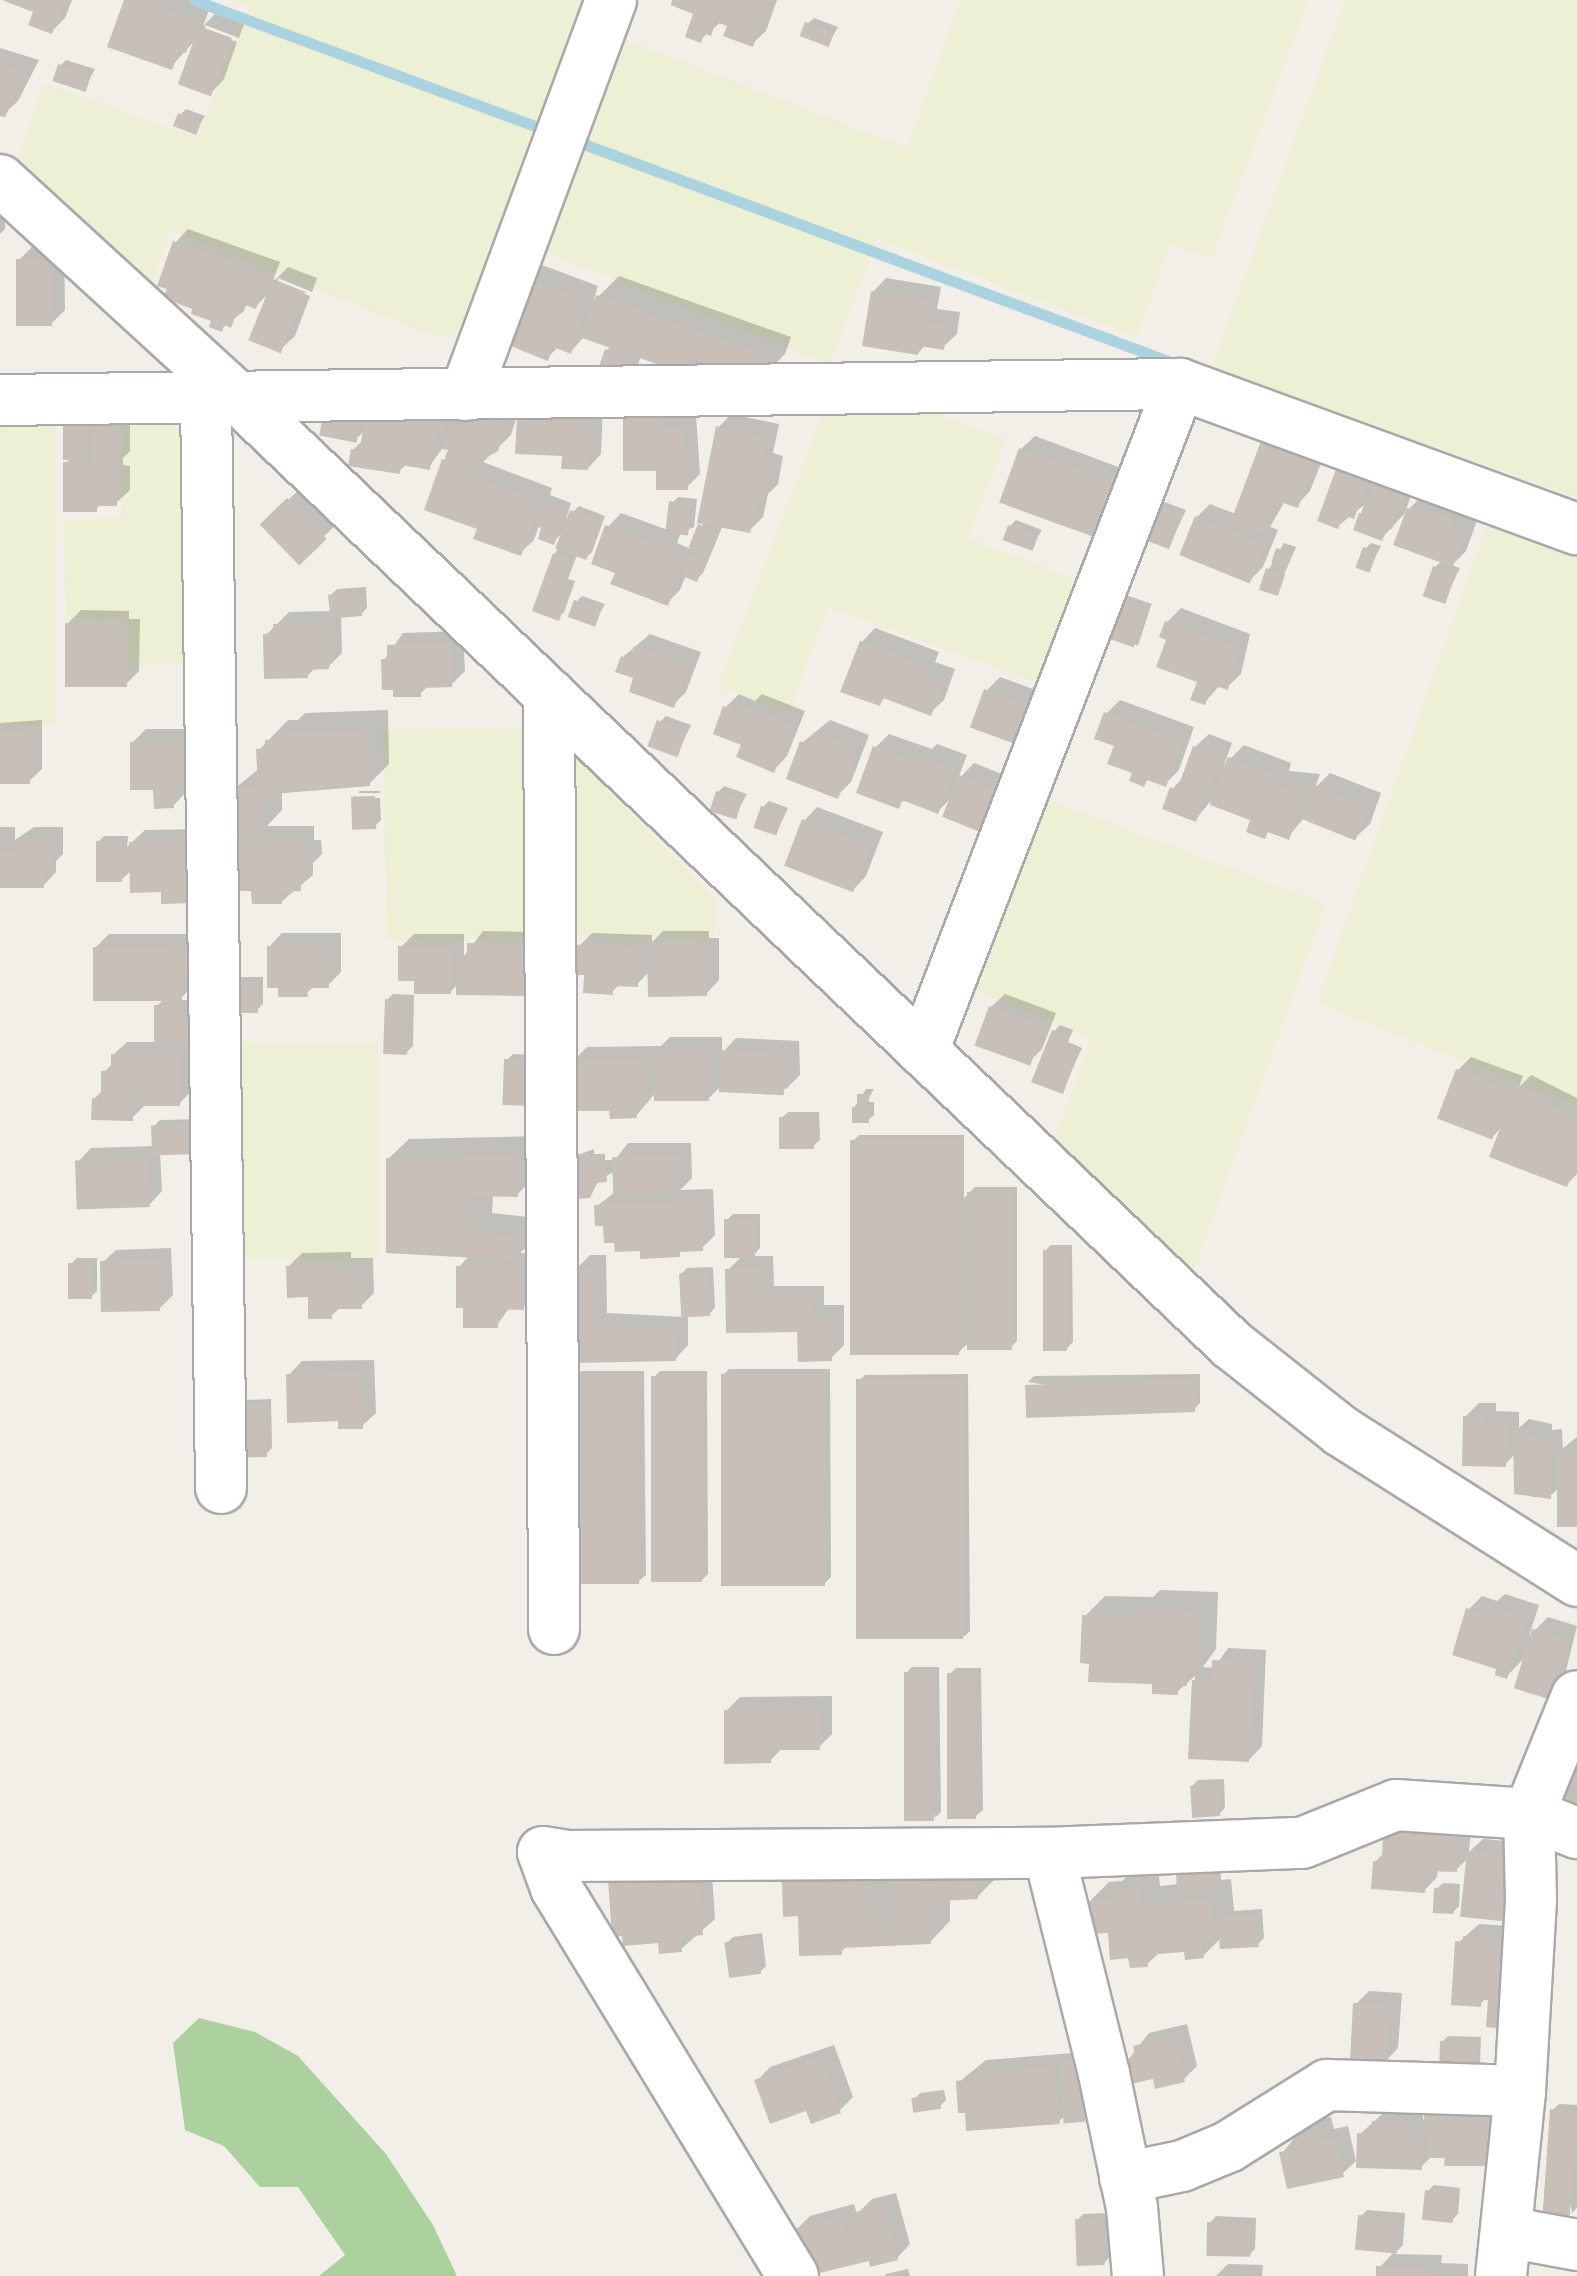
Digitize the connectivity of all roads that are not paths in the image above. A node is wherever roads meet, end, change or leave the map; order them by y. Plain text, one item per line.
1 (612, 0) edge
2 (0, 180) edge
3 (1180, 384) junction
4 (465, 395) junction
5 (222, 398) junction
6 (0, 400) edge
7 (1577, 529) edge
8 (548, 694) junction
9 (923, 1051) junction
10 (221, 1488) dead end
11 (1577, 1580) edge
12 (554, 1630) dead end
13 (1577, 1696) edge
14 (1529, 1814) junction
15 (1577, 1832) edge
16 (1048, 1853) junction
17 (1520, 2091) junction
18 (1125, 2178) junction
19 (1577, 2245) edge
20 (1504, 2254) edge
21 (793, 2276) edge
22 (1138, 2276) edge

1 - 4 street
2 - 5 street
3 - 4 street
3 - 7 street
3 - 9 street
4 - 5 street
5 - 6 street
5 - 8 street
5 - 10 street
8 - 9 street
8 - 12 street
9 - 11 street
13 - 14 street
14 - 15 street
14 - 16 street
14 - 17 street
16 - 18 street
16 - 21 street
17 - 18 street
17 - 20 street
18 - 22 street
19 - 20 street

